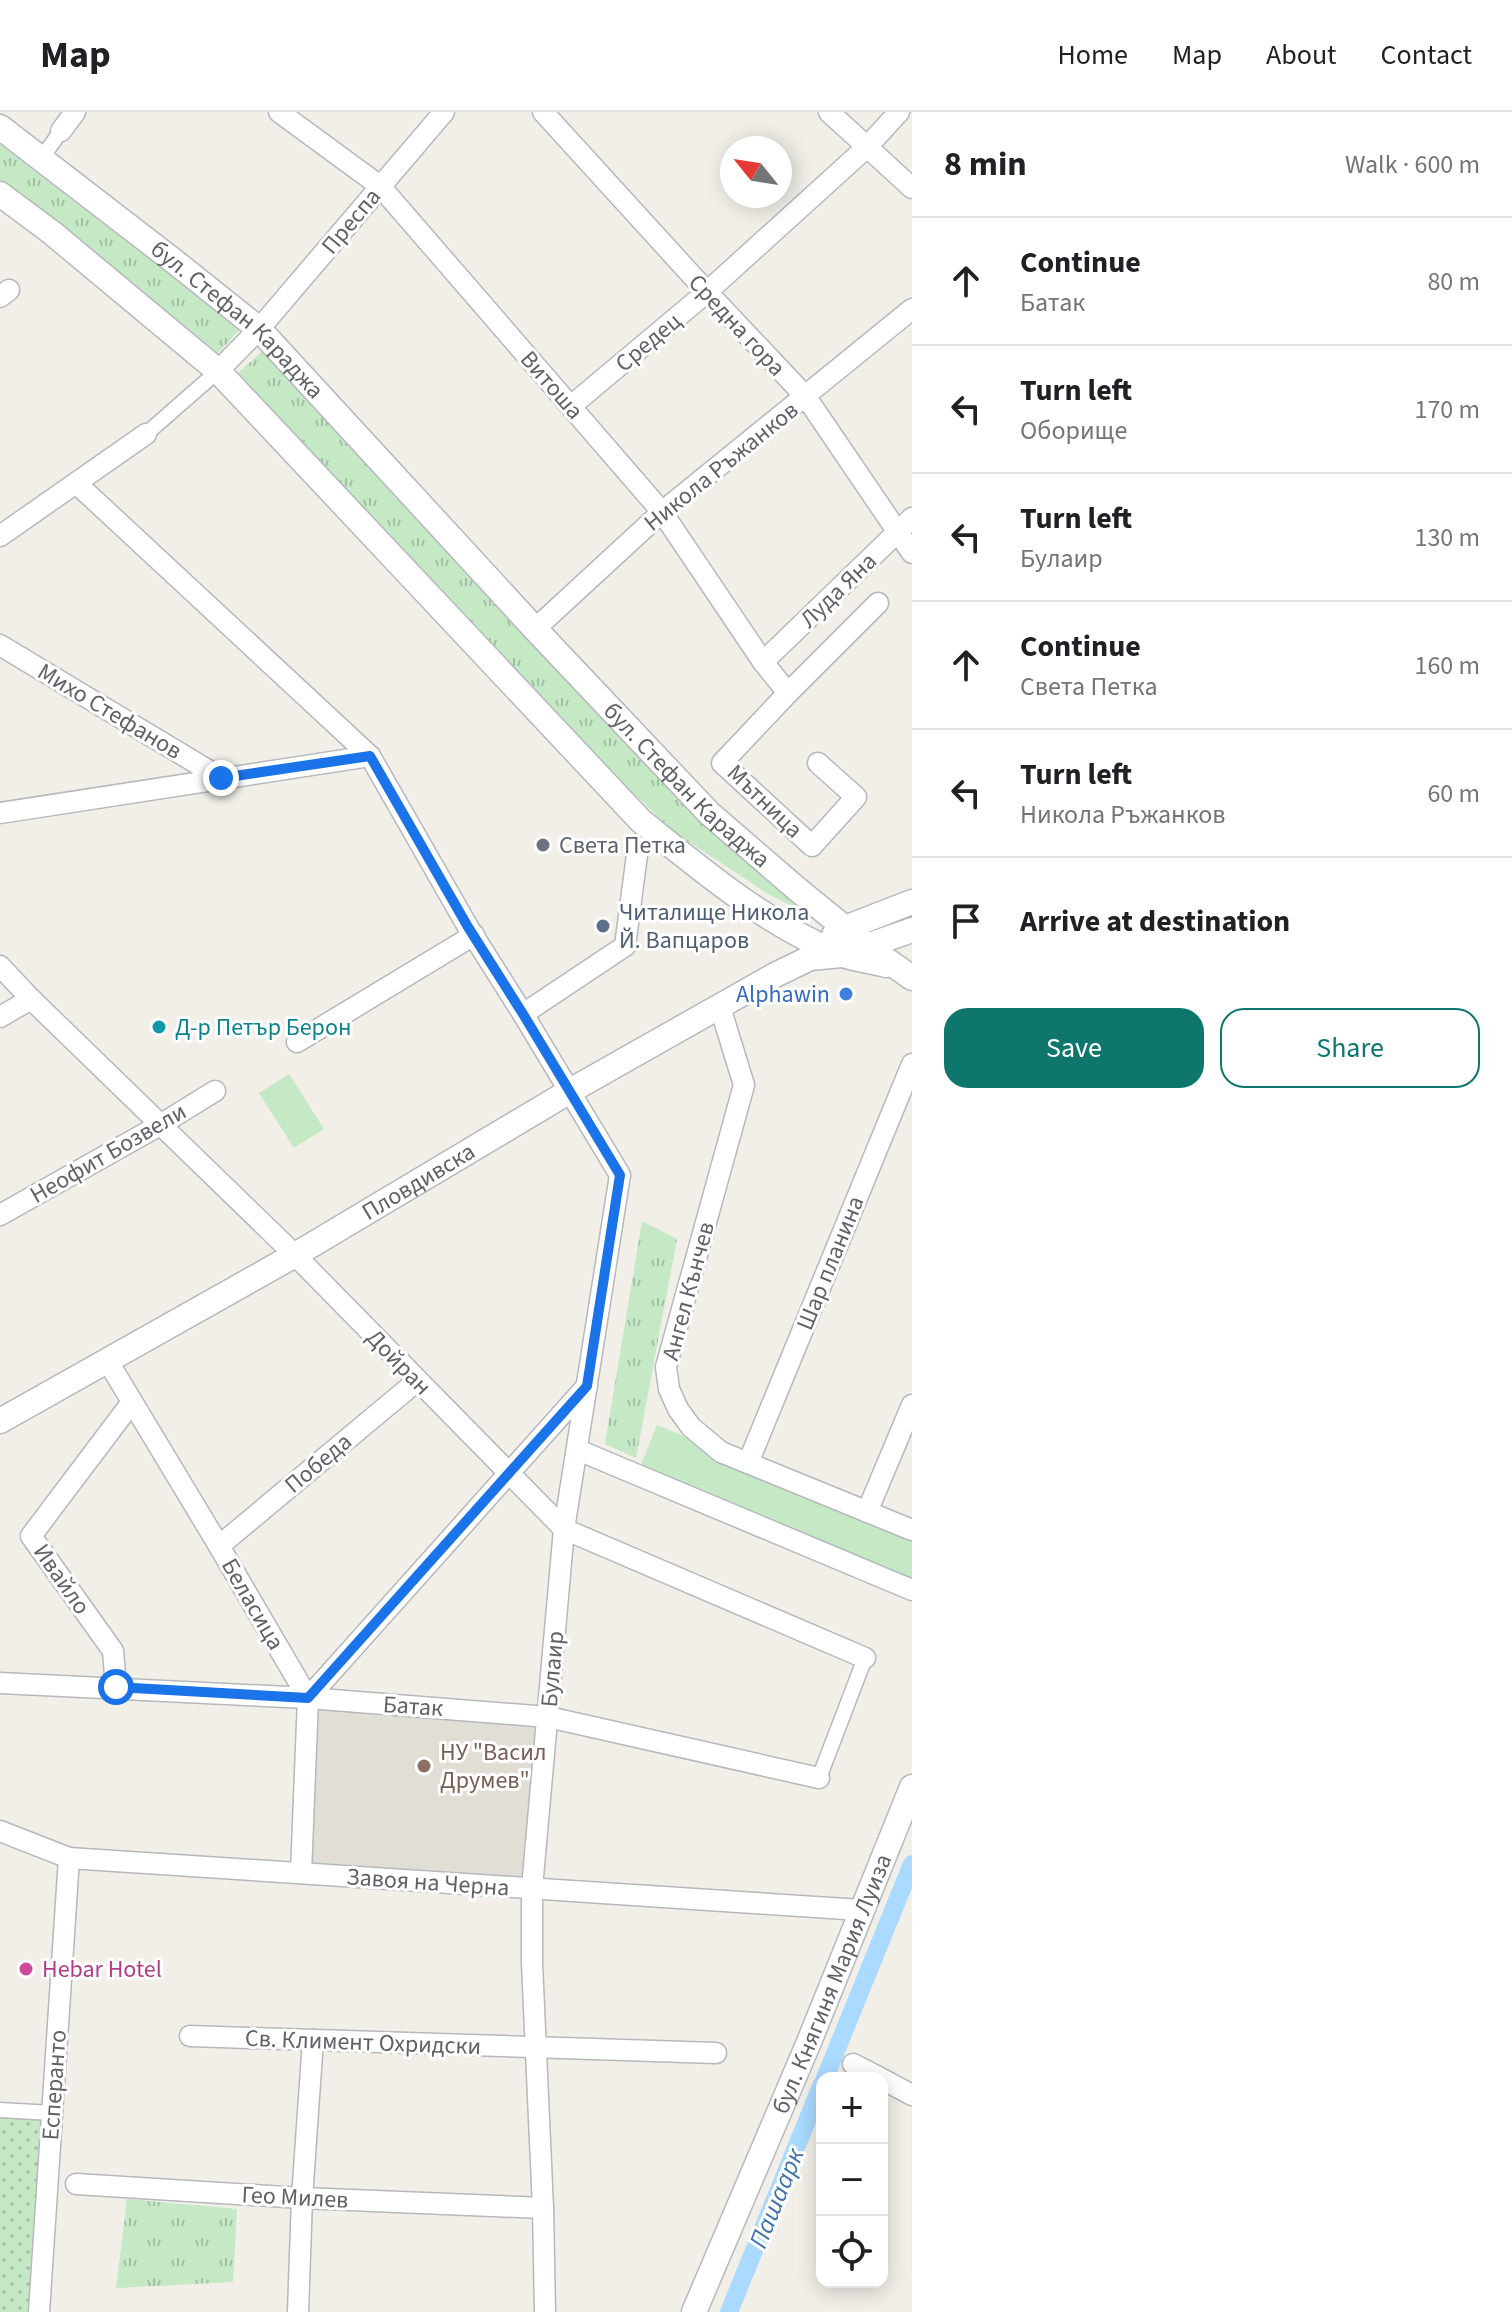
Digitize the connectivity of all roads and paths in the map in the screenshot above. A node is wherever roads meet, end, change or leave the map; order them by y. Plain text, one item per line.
1 (75, 112) edge
2 (279, 112) edge
3 (444, 112) edge
4 (543, 112) edge
5 (829, 112) edge
6 (899, 112) edge
7 (0, 127) edge
8 (61, 131) joint
9 (867, 147) junction
10 (41, 159) junction
11 (380, 186) junction
12 (912, 188) edge
13 (0, 194) edge
14 (707, 292) junction
15 (912, 309) edge
16 (259, 329) junction
17 (218, 371) junction
18 (806, 397) junction
19 (571, 406) junction
20 (146, 434) joint
21 (76, 483) junction
22 (662, 512) junction
23 (905, 526) edge
24 (0, 536) edge
25 (912, 553) edge
26 (878, 603) dead end
27 (535, 629) junction
28 (0, 645) edge
29 (763, 662) junction
30 (788, 693) junction
31 (370, 756) junction
32 (818, 763) dead end
33 (221, 778) junction
34 (0, 813) edge
35 (638, 847) dead end
36 (912, 902) edge
37 (780, 924) junction
38 (845, 928) junction
39 (912, 930) edge
40 (474, 935) junction
41 (868, 947) junction
42 (814, 951) junction
43 (841, 955) junction
44 (0, 966) edge
45 (906, 973) edge
46 (775, 975) junction
47 (31, 999) junction
48 (720, 1007) junction
49 (523, 1014) junction
50 (0, 1017) edge
51 (297, 1042) dead end
52 (912, 1064) edge
53 (215, 1091) dead end
54 (570, 1091) junction
55 (160, 1125) junction
56 (0, 1215) edge
57 (295, 1255) junction
58 (107, 1360) junction
59 (417, 1381) junction
60 (587, 1386) junction
61 (0, 1400) edge
62 (132, 1402) junction
63 (29, 1405) junction
64 (912, 1405) edge
65 (0, 1421) edge
66 (578, 1450) junction
67 (748, 1463) junction
68 (508, 1474) junction
69 (867, 1512) junction
70 (564, 1529) junction
71 (912, 1530) edge
72 (219, 1546) junction
73 (912, 1590) edge
74 (865, 1658) joint
75 (0, 1683) edge
76 (116, 1687) junction
77 (308, 1698) junction
78 (548, 1717) junction
79 (819, 1778) joint
80 (912, 1787) edge
81 (0, 1831) edge
82 (69, 1858) junction
83 (301, 1873) junction
84 (532, 1888) junction
85 (861, 1910) junction
86 (190, 2036) dead end
87 (313, 2040) junction
88 (535, 2047) junction
89 (716, 2053) dead end
90 (853, 2064) dead end
91 (869, 2072) edge
92 (888, 2082) edge
93 (912, 2095) edge
94 (0, 2110) edge
95 (52, 2113) junction
96 (48, 2184) junction
97 (76, 2184) joint
98 (302, 2198) junction
99 (543, 2208) junction
100 (39, 2312) edge
101 (298, 2312) edge
102 (545, 2312) edge
103 (694, 2312) edge

1 - 8 street
2 - 11 street, Витоша
3 - 11 street, Преспа
4 - 14 street, Средна гора
5 - 9 street
6 - 9 street, Средец
7 - 10 street, бул. Стефан Караджа
8 - 10 street
9 - 12 street
9 - 14 street, Средец
10 - 16 street, бул. Стефан Караджа
11 - 16 street, Преспа
11 - 19 street, Витоша
13 - 17 street, бул. Стефан Караджа
14 - 18 street, Средна гора
14 - 19 street, Средец
15 - 18 street, Никола Ръжанков
16 - 17 street, Преспа
16 - 27 street, бул. Стефан Караджа
17 - 20 street
17 - 37 street, бул. Стефан Караджа
18 - 22 street, Никола Ръжанков
18 - 23 street, Средна гора
19 - 22 street, Витоша
20 - 21 street
21 - 24 street
21 - 31 street
22 - 27 street, Никола Ръжанков
22 - 29 street, Витоша
23 - 25 street, Средна гора
23 - 29 street, Луда Яна
26 - 30 street, Мътница
27 - 38 street, бул. Стефан Караджа
28 - 33 street, Михо Стефанов
29 - 30 street, Витоша
30 - 32 street, Мътница
31 - 33 street
31 - 40 street
33 - 34 street
35 - 49 street
36 - 38 street, Пловдивска
37 - 42 street, бул. Стефан Караджа
37 - 46 street
38 - 41 street, бул. Стефан Караджа
38 - 42 street, Пловдивска
39 - 41 street
40 - 49 street
40 - 51 street
41 - 43 street
41 - 45 street, бул. Стефан Караджа
42 - 43 street, бул. Стефан Караджа
42 - 46 street, Пловдивска
43 - 45 street, бул. Стефан Караджа
44 - 47 street, Дойран
46 - 48 street, Пловдивска
47 - 50 street
47 - 55 street, Дойран
48 - 54 street, Пловдивска
48 - 67 street, Ангел Кънчев
49 - 54 street
52 - 67 street, Шар планина
53 - 55 street, Неофит Бозвели
54 - 57 street, Пловдивска
54 - 60 street, Булаир
55 - 56 street, Неофит Бозвели
55 - 57 street, Дойран
57 - 58 street, Пловдивска
57 - 59 street, Дойран
58 - 62 street, Беласица
58 - 63 street, Пловдивска
59 - 68 street, Дойран
59 - 72 street, Победа
60 - 66 street, Булаир
60 - 68 street
61 - 63 street
62 - 72 street, Беласица
62 - 76 street, Ивайло
63 - 65 street, Пловдивска
64 - 69 street
66 - 70 street, Булаир
66 - 73 street
67 - 69 street, Ангел Кънчев
68 - 70 street, Дойран
68 - 77 street
69 - 71 street, Ангел Кънчев
70 - 74 street, Дойран
70 - 78 street, Булаир
72 - 77 street, Беласица
74 - 79 street
75 - 76 street, Батак
76 - 77 street, Батак
77 - 78 street, Батак
77 - 83 street
78 - 79 street, Батак
78 - 84 street, Булаир
80 - 85 street, бул. Княгиня Мария Луиза
81 - 82 street, Завоя на Черна
82 - 83 street, Завоя на Черна
82 - 95 street, Есперанто
83 - 84 street, Завоя на Черна
84 - 85 street, Завоя на Черна
84 - 88 street, Булаир
85 - 103 street, бул. Княгиня Мария Луиза
86 - 87 street, Св. Климент Охридски
87 - 88 street, Св. Климент Охридски
87 - 98 street
88 - 89 street, Св. Климент Охридски
88 - 99 street, Булаир
90 - 91 street
92 - 93 street
94 - 95 street
95 - 96 street, Есперанто
96 - 97 street, Гео Милев
96 - 100 street, Есперанто
97 - 98 street, Гео Милев
98 - 99 street, Гео Милев
98 - 101 street
99 - 102 street, Булаир

